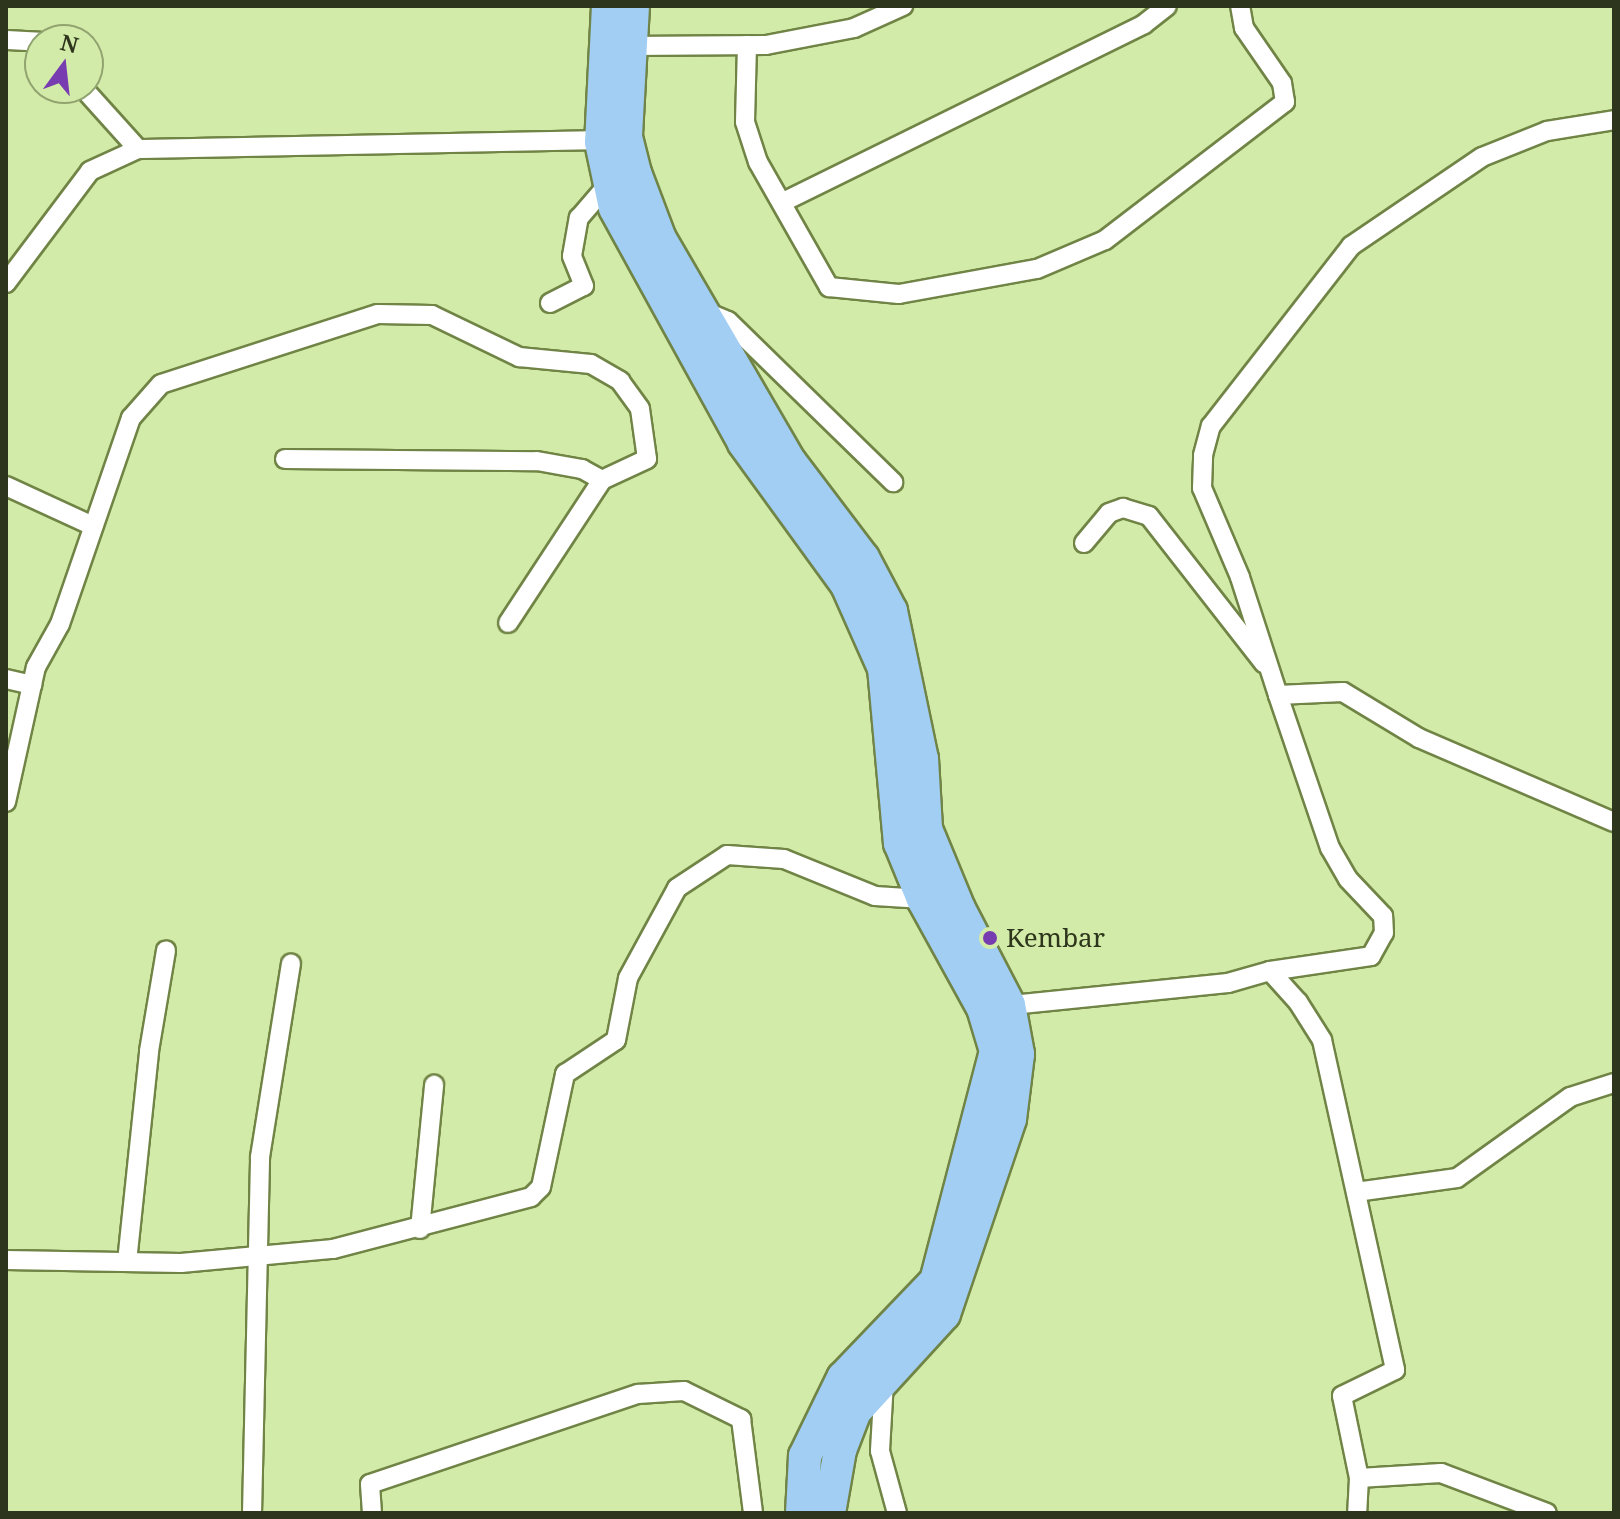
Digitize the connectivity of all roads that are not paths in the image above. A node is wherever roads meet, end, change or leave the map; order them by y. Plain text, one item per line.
1 (608, 6) edge
2 (633, 6) edge
3 (903, 6) edge
4 (1167, 6) edge
5 (1240, 6) edge
6 (747, 45) junction
7 (629, 46) junction
8 (97, 104) edge
9 (1614, 120) edge
10 (614, 139) junction
11 (138, 149) junction
12 (610, 182) junction
13 (783, 202) junction
14 (6, 283) edge
15 (550, 303) dead end
16 (702, 309) junction
17 (285, 459) dead end
18 (602, 480) junction
19 (893, 482) dead end
20 (6, 486) edge
21 (93, 526) junction
22 (1084, 543) dead end
23 (508, 623) dead end
24 (1271, 672) junction
25 (6, 679) edge
26 (32, 685) junction
27 (1278, 695) junction
28 (6, 802) edge
29 (1614, 822) edge
30 (923, 899) junction
31 (166, 950) dead end
32 (291, 963) dead end
33 (1270, 971) junction
34 (996, 1007) junction
35 (1614, 1083) edge
36 (434, 1085) dead end
37 (1356, 1192) junction
38 (420, 1229) junction
39 (254, 1256) junction
40 (6, 1260) edge
41 (127, 1262) junction
42 (884, 1378) junction
43 (1359, 1478) junction
44 (1524, 1509) edge
45 (252, 1513) edge
46 (372, 1513) edge
47 (753, 1513) edge
48 (802, 1513) edge
49 (829, 1513) edge
50 (897, 1513) edge
51 (1357, 1513) edge
52 (1547, 1513) edge

1 - 10 highway
2 - 7 highway
3 - 6 street
4 - 13 street
5 - 13 street
6 - 7 street
6 - 13 street
7 - 10 highway
8 - 11 street
9 - 24 street
10 - 11 street
10 - 12 highway
10 - 16 highway
11 - 14 street
12 - 15 street
12 - 30 highway
16 - 19 street
16 - 34 highway
17 - 18 street
18 - 21 street
18 - 23 street
20 - 21 street
21 - 26 street
22 - 24 street
24 - 27 street
25 - 26 street
26 - 28 street
27 - 29 street
27 - 33 street
30 - 34 highway
30 - 38 street
31 - 41 street
32 - 39 street
33 - 34 street
33 - 37 street
34 - 42 highway
34 - 48 highway
35 - 37 street
36 - 38 street
37 - 43 street
38 - 39 street
39 - 41 street
39 - 45 street
40 - 41 street
42 - 49 highway
42 - 50 street
43 - 44 street
43 - 51 street
44 - 52 street
46 - 47 street

